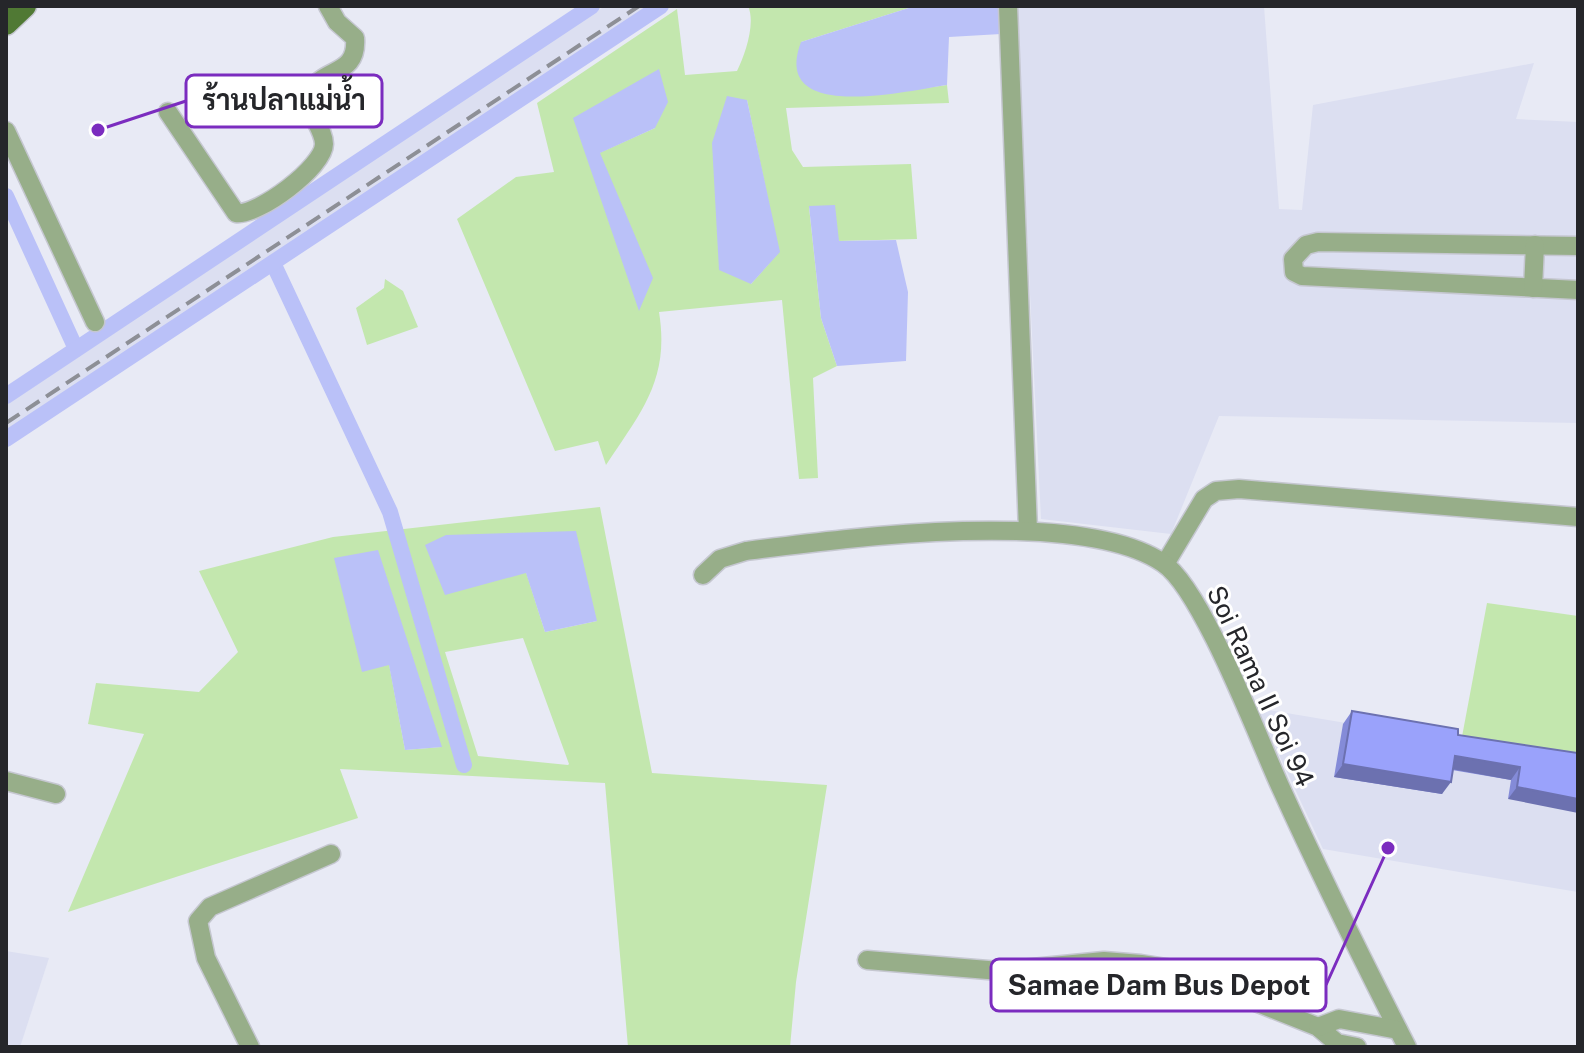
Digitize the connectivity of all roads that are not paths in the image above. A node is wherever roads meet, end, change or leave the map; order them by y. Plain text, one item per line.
1 (25, 6) edge
2 (328, 6) edge
3 (1008, 6) edge
4 (6, 24) edge
5 (168, 112) dead end
6 (6, 131) edge
7 (1535, 245) junction
8 (1578, 246) edge
9 (1533, 288) junction
10 (1578, 290) edge
11 (95, 322) dead end
12 (1578, 517) edge
13 (1028, 531) junction
14 (1165, 564) junction
15 (703, 575) dead end
16 (6, 781) edge
17 (56, 794) dead end
18 (331, 854) dead end
19 (867, 960) dead end
20 (1318, 1027) junction
21 (1403, 1039) edge
22 (250, 1047) edge
23 (1357, 1047) edge

1 - 4 main road
2 - 5 street
3 - 13 street
6 - 11 street
7 - 8 street
7 - 9 street
7 - 9 street
9 - 10 street
12 - 14 street
13 - 14 street
13 - 15 street
14 - 21 street, Soi Rama II Soi 94
16 - 17 street
18 - 22 street
19 - 20 street
20 - 21 street
20 - 23 street

